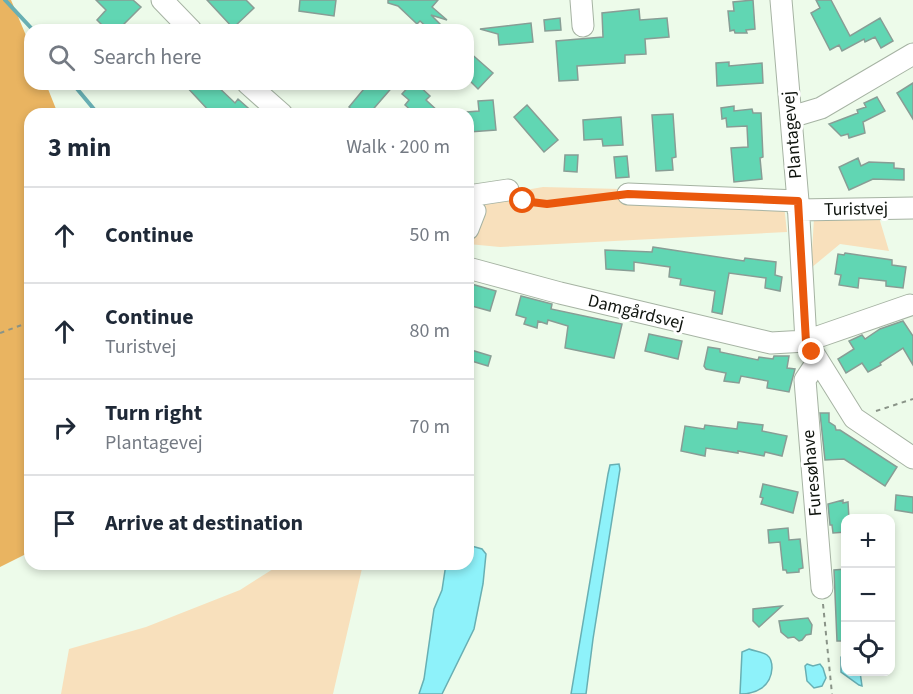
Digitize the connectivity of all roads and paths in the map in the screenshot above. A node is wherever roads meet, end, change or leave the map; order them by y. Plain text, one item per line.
1 (162, 0) edge
2 (581, 0) edge
3 (781, 0) edge
4 (185, 24) edge
5 (583, 26) dead end
6 (913, 54) edge
7 (255, 90) edge
8 (275, 108) edge
9 (791, 117) junction
10 (500, 191) joint
11 (628, 194) joint
12 (798, 206) junction
13 (913, 208) edge
14 (474, 209) edge
15 (474, 270) edge
16 (910, 305) dead end
17 (24, 324) edge
18 (0, 333) edge
19 (806, 342) junction
20 (817, 362) junction
21 (913, 399) edge
22 (854, 418) junction
23 (913, 458) edge
24 (822, 588) joint
25 (832, 694) edge

1 - 4 street
2 - 5 street
3 - 9 street, Plantagevej
6 - 9 street
7 - 8 street
9 - 12 street, Plantagevej
10 - 11 path
10 - 14 street
11 - 12 street, Turistvej
12 - 13 street, Turistvej
12 - 19 street, Plantagevej
15 - 19 street, Damgårdsvej
16 - 19 street
17 - 18 path
19 - 20 street, Plantagevej
20 - 22 street, Plantagevej
20 - 24 street, Furesøhave
21 - 22 path
22 - 23 street, Plantagevej
24 - 25 path

